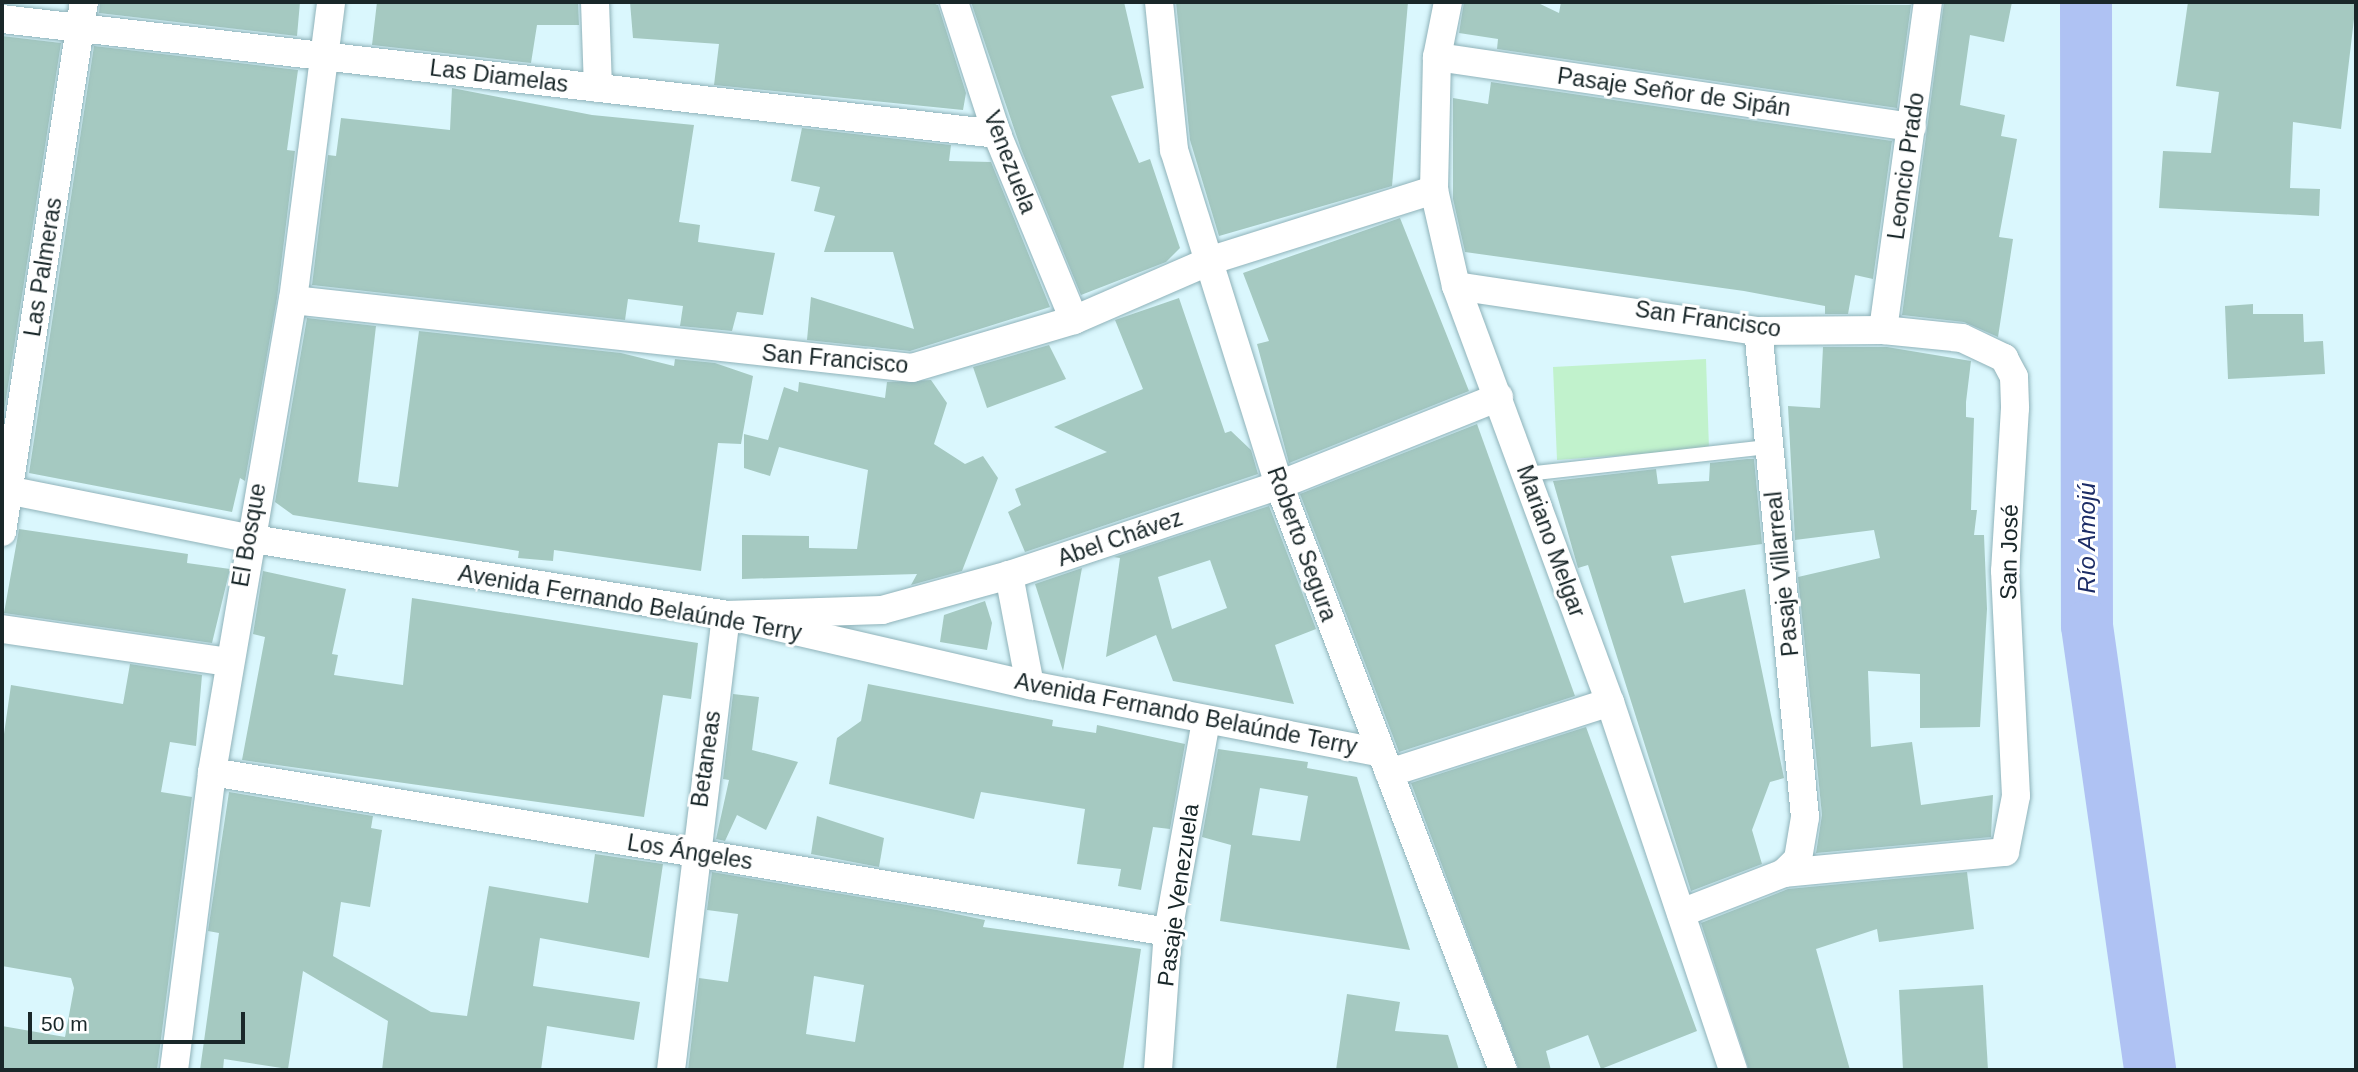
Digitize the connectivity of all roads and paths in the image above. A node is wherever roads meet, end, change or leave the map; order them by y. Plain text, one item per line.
1 (331, 2) edge
2 (595, 2) edge
3 (954, 2) edge
4 (1159, 2) edge
5 (1448, 2) edge
6 (1928, 2) edge
7 (82, 15) edge
8 (2, 19) edge
9 (321, 55) junction
10 (1437, 57) junction
11 (598, 88) junction
12 (1912, 127) junction
13 (997, 134) junction
14 (1434, 190) junction
15 (1212, 260) junction
16 (1455, 286) junction
17 (293, 300) junction
18 (1074, 320) junction
19 (1883, 330) junction
20 (1758, 331) junction
21 (1962, 338) joint
22 (1499, 397) junction
23 (1769, 447) junction
24 (1527, 474) junction
25 (1279, 485) junction
26 (5, 490) edge
27 (2, 532) edge
28 (247, 538) junction
29 (1009, 575) junction
30 (726, 615) junction
31 (2, 629) edge
32 (228, 662) junction
33 (1030, 685) junction
34 (1610, 702) junction
35 (1206, 720) junction
36 (1384, 762) junction
37 (212, 772) junction
38 (693, 854) junction
39 (1784, 873) junction
40 (1681, 913) junction
41 (1168, 932) junction
42 (174, 1070) edge
43 (671, 1070) edge
44 (1158, 1070) edge
45 (1503, 1070) edge
46 (1733, 1070) edge

1 - 9 street, El Bosque
2 - 11 street
3 - 13 street, Venezuela
4 - 15 street, Roberto Segura
5 - 10 street, Mariano Melgar
6 - 12 street, Leoncio Prado
7 - 8 street, Las Diamelas
7 - 9 street, Las Diamelas
7 - 26 street, Las Palmeras
9 - 11 street, Las Diamelas
9 - 17 street, El Bosque
10 - 12 street, Pasaje Señor de Sipán
10 - 14 street, Mariano Melgar
11 - 13 street, Las Diamelas
12 - 19 street, Leoncio Prado
13 - 18 street, Venezuela
14 - 15 street, San Francisco
14 - 16 street, Mariano Melgar
15 - 18 street, San Francisco
15 - 25 street, Roberto Segura
16 - 20 street, San Francisco
16 - 22 street, Mariano Melgar
17 - 18 street, San Francisco
17 - 28 street, El Bosque
19 - 20 street, San Francisco
19 - 21 street, San Francisco
20 - 23 street, Pasaje Villarreal
21 - 39 street, San José
22 - 24 street, Mariano Melgar
22 - 25 street, Abel Chávez
23 - 24 lane
23 - 39 street, Pasaje Villarreal
24 - 34 street, Mariano Melgar
25 - 29 street, Abel Chávez
25 - 36 street, Roberto Segura
26 - 27 street, Las Palmeras
26 - 28 street, Avenida Fernando Belaúnde Terry
28 - 30 street, Avenida Fernando Belaúnde Terry
28 - 32 street, El Bosque
29 - 30 street, Abel Chávez
29 - 33 street
30 - 33 street, Avenida Fernando Belaúnde Terry
30 - 38 street, Betaneas
31 - 32 street
32 - 37 street, El Bosque
33 - 35 street, Avenida Fernando Belaúnde Terry
34 - 36 street
34 - 40 street, Mariano Melgar
35 - 36 street, Avenida Fernando Belaúnde Terry
35 - 41 street, Pasaje Venezuela
36 - 45 street, Roberto Segura
37 - 38 street, Los Ángeles
37 - 42 street, El Bosque
38 - 41 street, Los Ángeles
38 - 43 street, Betaneas
39 - 40 street
40 - 46 street, Mariano Melgar
41 - 44 street, Pasaje Venezuela

